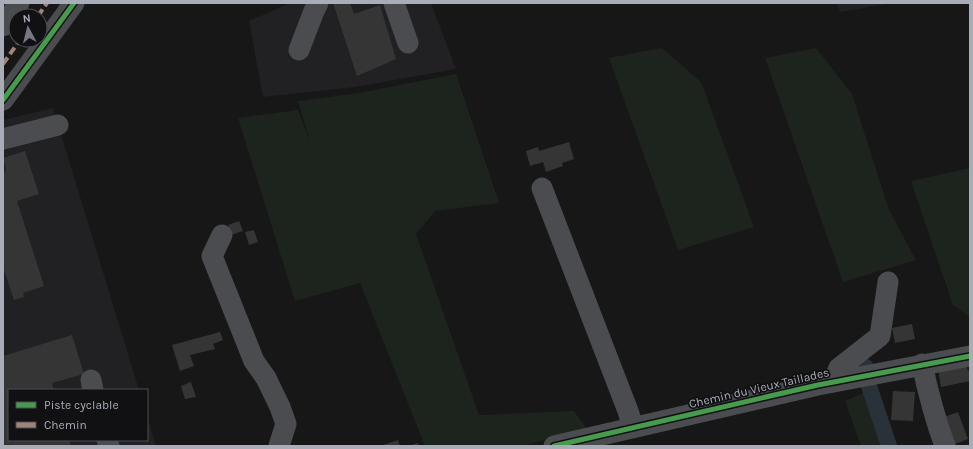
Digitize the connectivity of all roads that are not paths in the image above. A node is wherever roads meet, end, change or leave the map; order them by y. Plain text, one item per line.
1 (19, 3) edge
2 (74, 3) edge
3 (318, 3) edge
4 (394, 3) edge
5 (3, 26) edge
6 (408, 43) dead end
7 (299, 50) dead end
8 (3, 100) edge
9 (58, 125) dead end
10 (3, 139) edge
11 (542, 188) dead end
12 (222, 235) dead end
13 (888, 282) dead end
14 (970, 356) edge
15 (922, 364) junction
16 (833, 382) junction
17 (633, 427) junction
18 (279, 446) edge
19 (554, 446) edge
20 (945, 446) edge

1 - 5 street
2 - 8 street
3 - 7 street
4 - 6 street
9 - 10 street
11 - 17 street
12 - 18 street
13 - 16 street
14 - 15 street, Chemin du Vieux Taillades
15 - 16 street, Chemin du Vieux Taillades
15 - 20 street
16 - 17 street, Chemin du Vieux Taillades
17 - 19 street, Chemin du Vieux Taillades

